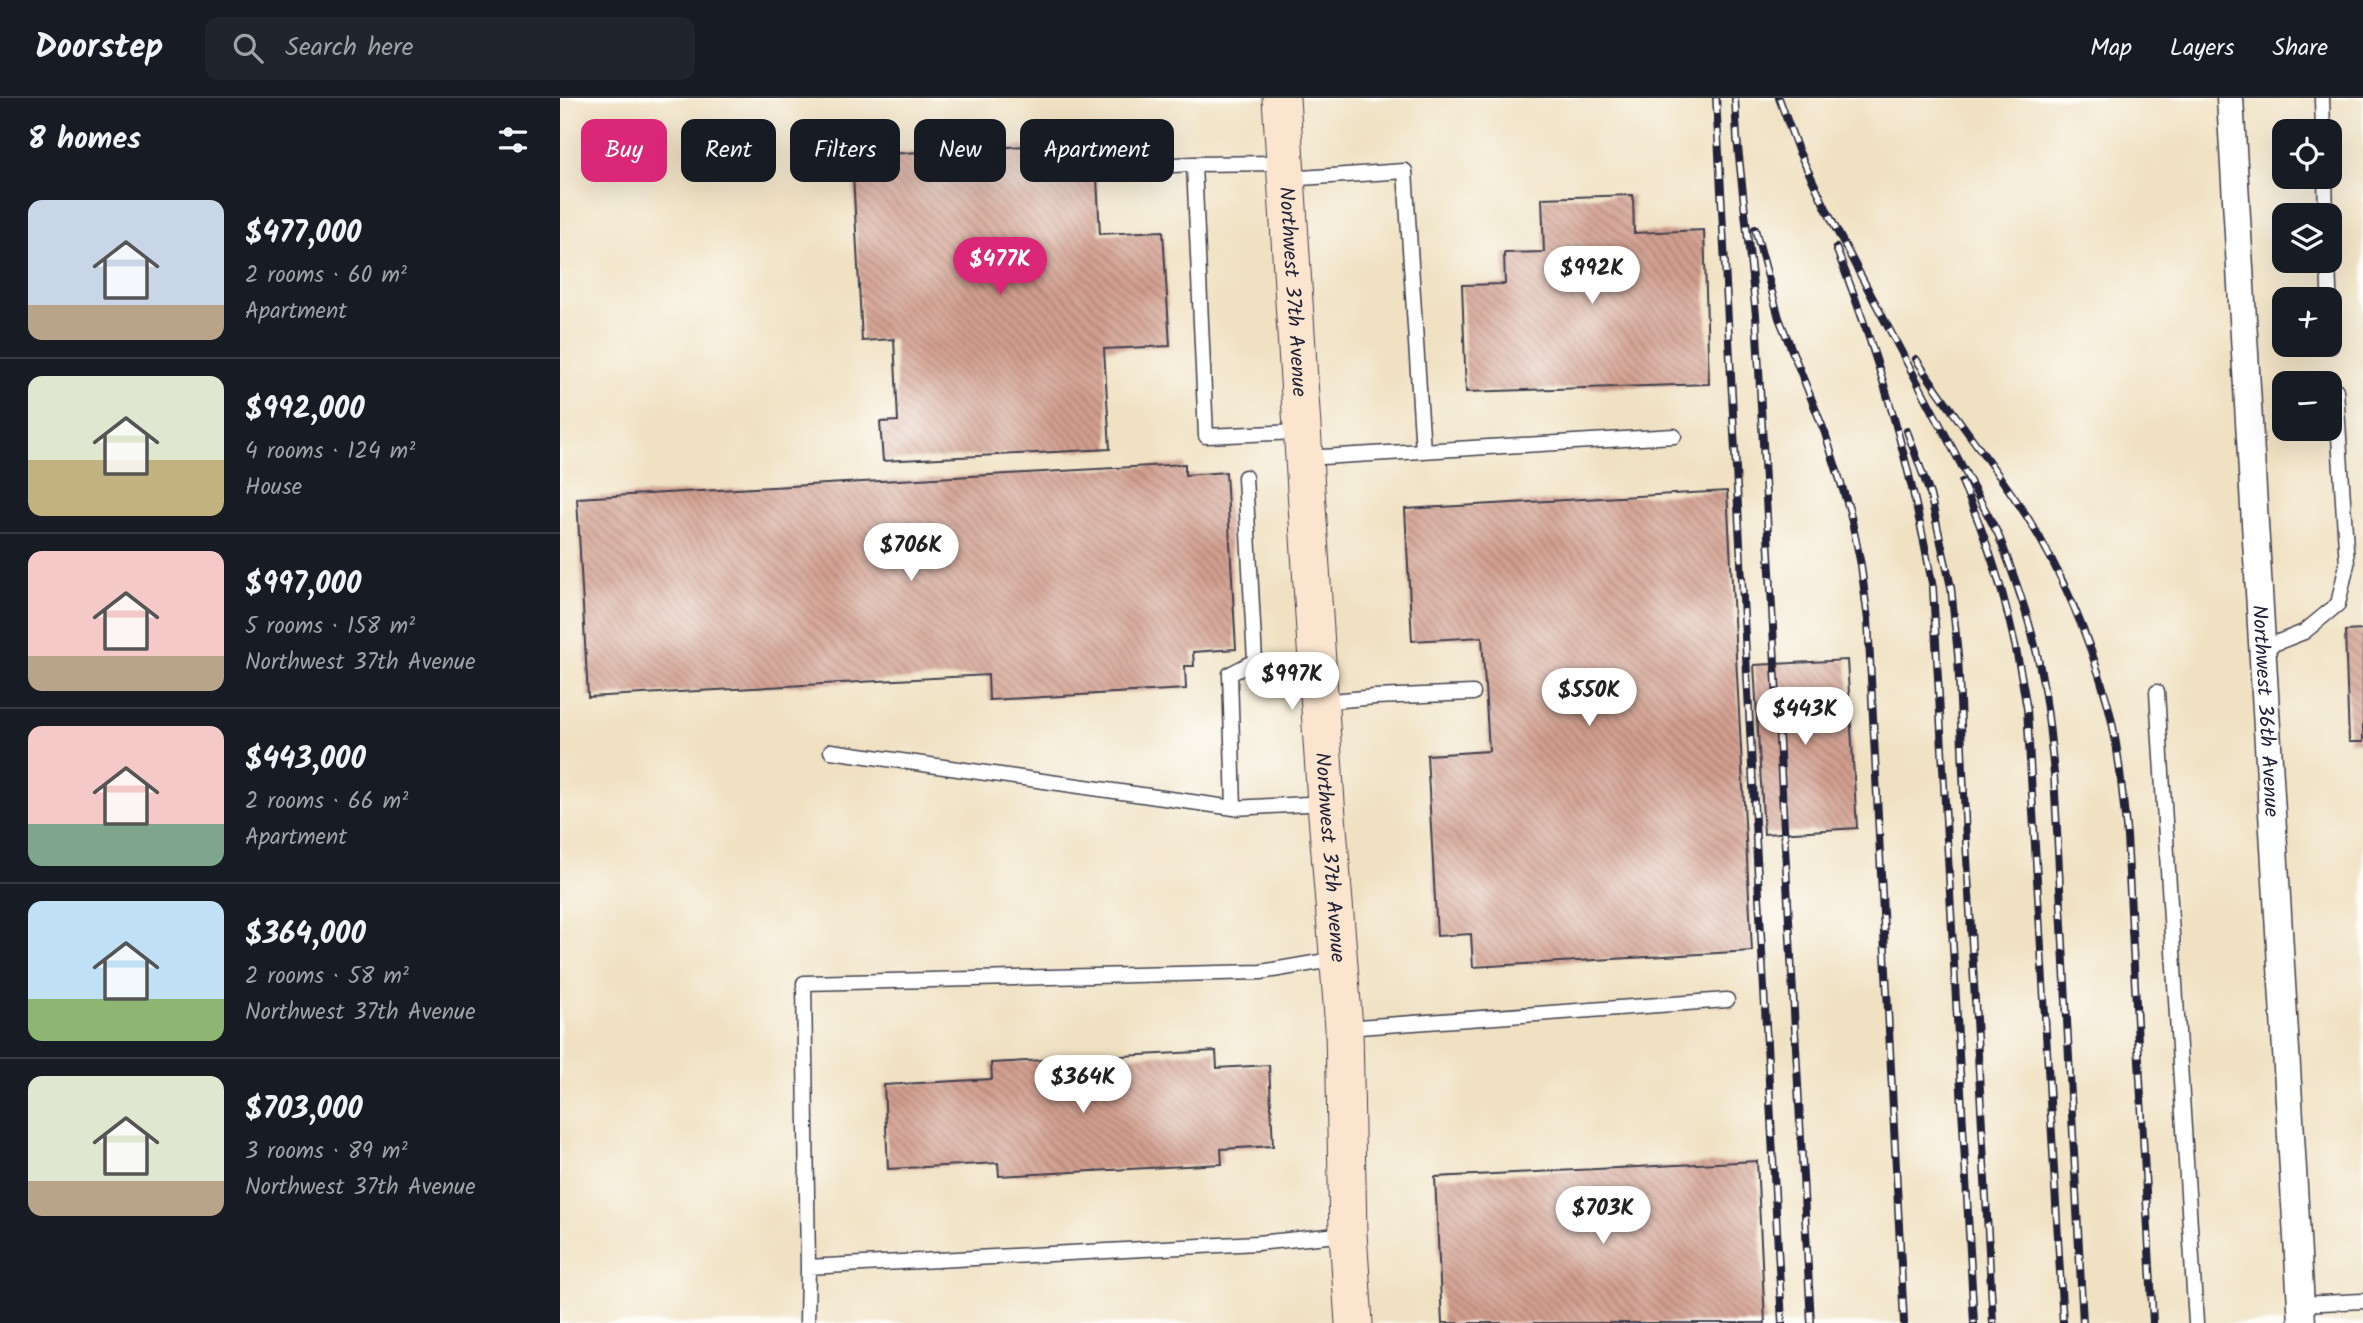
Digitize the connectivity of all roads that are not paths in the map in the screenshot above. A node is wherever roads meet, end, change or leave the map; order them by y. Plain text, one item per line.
1 (1281, 98) edge
2 (2230, 98) edge
3 (2322, 98) edge
4 (2323, 119) edge
5 (1194, 164) junction
6 (1174, 165) edge
7 (1285, 171) junction
8 (1674, 436) dead end
9 (2339, 441) edge
10 (1303, 445) junction
11 (1423, 451) junction
12 (1245, 477) dead end
13 (2263, 648) junction
14 (2157, 692) dead end
15 (1473, 693) dead end
16 (1320, 702) junction
17 (831, 751) dead end
18 (1326, 803) junction
19 (1234, 808) junction
20 (1338, 958) junction
21 (1727, 1000) dead end
22 (1344, 1028) junction
23 (1348, 1234) junction
24 (808, 1267) junction
25 (2363, 1301) edge
26 (2302, 1314) edge
27 (807, 1323) edge
28 (1354, 1323) edge
29 (2196, 1323) edge

1 - 7 street, Northwest 37th Avenue
2 - 13 street, Northwest 36th Avenue
3 - 4 lane
5 - 6 lane
5 - 7 lane
5 - 10 lane
7 - 10 street, Northwest 37th Avenue
7 - 11 lane
8 - 11 lane
9 - 13 lane
10 - 11 lane
10 - 16 street, Northwest 37th Avenue
12 - 19 lane
13 - 26 street, Northwest 36th Avenue
14 - 29 lane
15 - 16 lane
16 - 18 street, Northwest 37th Avenue
17 - 19 lane
18 - 19 lane
18 - 20 street, Northwest 37th Avenue
20 - 22 street, Northwest 37th Avenue
20 - 24 lane
21 - 22 lane
22 - 23 street, Northwest 37th Avenue
23 - 24 lane
23 - 28 street, Northwest 37th Avenue
24 - 27 lane
25 - 26 lane

